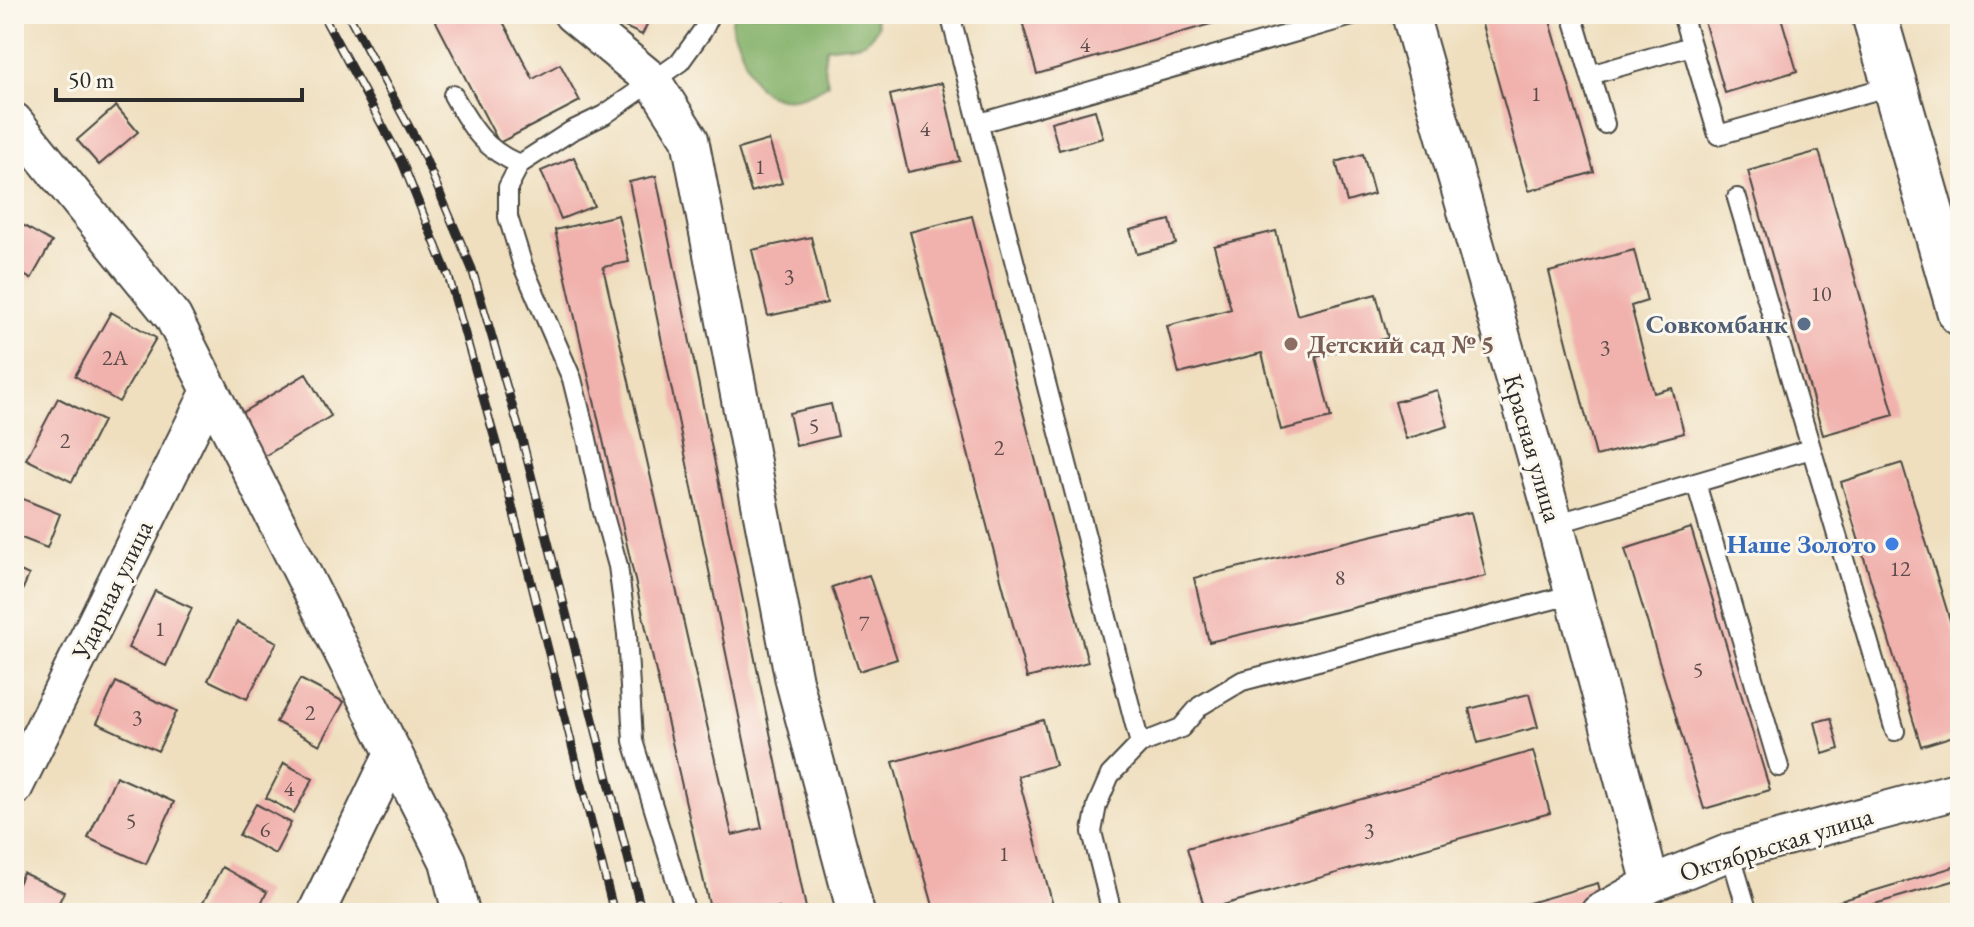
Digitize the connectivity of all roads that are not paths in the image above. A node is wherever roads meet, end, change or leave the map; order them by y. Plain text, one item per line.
1 (572, 14) edge
2 (711, 14) edge
3 (950, 14) edge
4 (1359, 14) edge
5 (1410, 14) edge
6 (1572, 14) edge
7 (1682, 14) edge
8 (1874, 14) edge
9 (1691, 46) junction
10 (1590, 75) junction
11 (653, 81) junction
12 (1894, 85) junction
13 (453, 95) dead end
14 (14, 121) edge
15 (980, 123) junction
16 (1605, 124) dead end
17 (520, 164) junction
18 (1737, 198) dead end
19 (1960, 313) edge
20 (210, 391) junction
21 (1811, 449) junction
22 (1696, 483) junction
23 (1555, 524) junction
24 (1574, 594) junction
25 (1895, 731) dead end
26 (1140, 744) junction
27 (393, 754) junction
28 (1779, 767) dead end
29 (14, 788) edge
30 (1960, 790) edge
31 (1730, 852) junction
32 (1651, 884) junction
33 (316, 913) edge
34 (461, 913) edge
35 (686, 913) edge
36 (856, 913) edge
37 (1112, 913) edge
38 (1599, 913) edge
39 (1748, 913) edge

1 - 11 street
2 - 11 lane
3 - 15 lane
4 - 15 lane
5 - 23 street, Красная улица
6 - 10 lane
7 - 9 lane
8 - 12 main road
9 - 10 lane
9 - 12 lane
10 - 16 lane
11 - 17 lane
11 - 36 street
12 - 19 main road
13 - 17 lane
14 - 20 street
15 - 26 lane
17 - 35 lane
18 - 21 lane
20 - 27 street
20 - 29 street, Ударная улица
21 - 22 lane
21 - 25 lane
22 - 23 lane
22 - 28 lane
23 - 24 street, Красная улица
24 - 26 lane
24 - 32 street, Красная улица
26 - 37 lane
27 - 33 street
27 - 34 street
30 - 31 street, Октябрьская улица
31 - 32 street, Октябрьская улица
31 - 39 lane
32 - 38 street, Октябрьская улица

